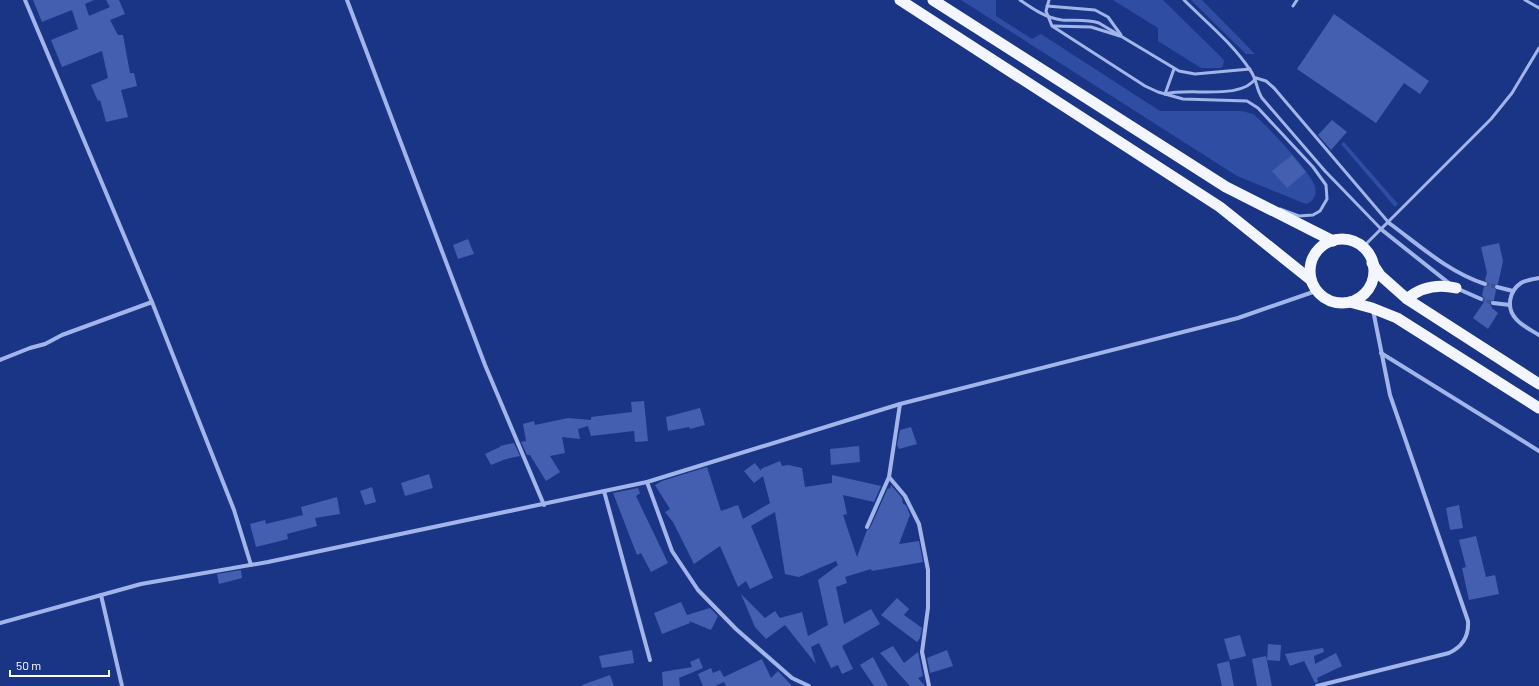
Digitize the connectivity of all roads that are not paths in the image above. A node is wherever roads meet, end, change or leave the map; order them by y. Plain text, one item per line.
1 (25, 0) edge
2 (347, 0) edge
3 (900, 0) edge
4 (933, 0) edge
5 (1020, 0) edge
6 (1049, 0) edge
7 (1184, 0) edge
8 (1297, 0) edge
9 (1525, 0) edge
10 (1047, 6) junction
11 (1293, 6) dead end
12 (1539, 8) edge
13 (1047, 16) junction
14 (1052, 26) junction
15 (1123, 38) junction
16 (1539, 48) edge
17 (1174, 69) junction
18 (1250, 69) junction
19 (1256, 78) junction
20 (1165, 94) junction
21 (1226, 187) junction
22 (1389, 223) junction
23 (1382, 230) junction
24 (1333, 240) junction
25 (1363, 248) junction
26 (1372, 263) junction
27 (1539, 278) edge
28 (1311, 280) junction
29 (1484, 284) tunnel mouth
30 (1497, 287) tunnel mouth
31 (1456, 288) junction
32 (1316, 291) junction
33 (1513, 291) junction
34 (1407, 299) junction
35 (1481, 299) tunnel mouth
36 (152, 302) junction
37 (1350, 302) junction
38 (1493, 303) tunnel mouth
39 (1510, 305) junction
40 (1372, 308) junction
41 (1539, 335) edge
42 (1381, 353) junction
43 (0, 360) edge
44 (1539, 384) edge
45 (900, 404) junction
46 (1539, 408) edge
47 (1539, 451) edge
48 (889, 476) junction
49 (647, 482) junction
50 (604, 491) junction
51 (544, 505) junction
52 (867, 528) dead end
53 (251, 565) junction
54 (101, 595) junction
55 (0, 622) edge
56 (650, 660) dead end
57 (122, 686) edge
58 (809, 686) edge
59 (929, 686) edge
60 (1317, 686) edge

1 - 36 street
2 - 51 street
3 - 28 highway
4 - 21 highway
5 - 13 lane
6 - 10 lane
7 - 18 lane
8 - 11 lane
9 - 12 lane
10 - 13 lane
10 - 15 lane
13 - 14 lane
13 - 15 lane
14 - 15 lane
14 - 20 lane
15 - 17 lane
16 - 22 lane
17 - 18 lane
17 - 20 lane
18 - 19 lane
19 - 20 lane
19 - 22 lane
19 - 23 lane
20 - 21 lane
21 - 24 highway
22 - 23 lane
22 - 29 street
23 - 25 lane
23 - 31 street
24 - 25 highway
24 - 28 highway
25 - 26 highway
26 - 34 highway
26 - 37 highway
27 - 33 street
28 - 32 highway
30 - 33 street
31 - 34 highway
31 - 35 street
32 - 37 highway
32 - 45 street
33 - 39 street
34 - 44 highway
36 - 43 street
36 - 53 street
37 - 40 highway
38 - 39 street
39 - 41 street
40 - 42 street
40 - 46 highway
42 - 47 street
42 - 60 street
45 - 48 street
45 - 49 street
48 - 52 street
48 - 59 street
49 - 50 street
49 - 58 street
50 - 51 street
50 - 56 street
51 - 53 street
53 - 54 street
54 - 55 street
54 - 57 street

